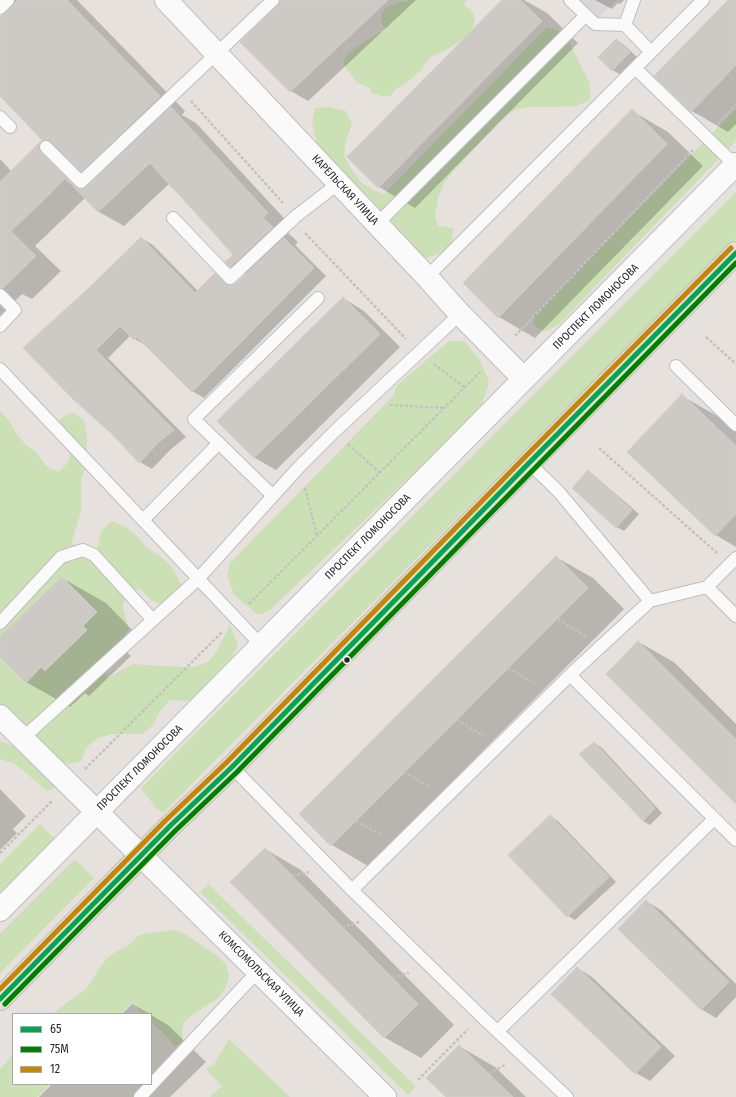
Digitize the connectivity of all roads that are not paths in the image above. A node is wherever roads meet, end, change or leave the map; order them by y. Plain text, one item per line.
1 (8, 0) edge
2 (166, 0) edge
3 (273, 0) edge
4 (570, 0) edge
5 (634, 0) edge
6 (703, 0) edge
7 (0, 8) edge
8 (586, 15) junction
9 (625, 25) junction
10 (651, 52) junction
11 (217, 54) junction
12 (634, 68) junction
13 (0, 117) edge
14 (10, 127) dead end
15 (46, 148) dead end
16 (736, 165) edge
17 (338, 183) junction
18 (173, 218) dead end
19 (377, 224) junction
20 (736, 253) edge
21 (427, 277) junction
22 (0, 295) edge
23 (318, 298) dead end
24 (460, 314) junction
25 (0, 326) edge
26 (676, 366) dead end
27 (0, 369) edge
28 (524, 379) junction
29 (736, 425) edge
30 (219, 443) junction
31 (529, 463) junction
32 (273, 496) junction
33 (143, 520) junction
34 (733, 561) edge
35 (198, 579) junction
36 (707, 587) junction
37 (650, 601) junction
38 (736, 616) edge
39 (152, 620) junction
40 (0, 623) edge
41 (262, 645) junction
42 (570, 675) junction
43 (0, 716) edge
44 (23, 738) junction
45 (232, 767) junction
46 (97, 812) junction
47 (714, 819) junction
48 (736, 840) edge
49 (142, 855) junction
50 (352, 890) junction
51 (0, 910) edge
52 (258, 971) junction
53 (0, 999) edge
54 (498, 1031) junction
55 (152, 1084) edge
56 (151, 1085) edge
57 (140, 1097) edge
58 (384, 1097) edge
59 (567, 1097) edge

1 - 7 lane
2 - 11 street, КАРЕЛЬСКАЯ УЛИЦА
3 - 11 lane
4 - 8 lane
5 - 9 lane
6 - 10 lane
8 - 9 lane
8 - 19 lane
9 - 10 lane
10 - 12 lane
11 - 15 lane
11 - 17 street, КАРЕЛЬСКАЯ УЛИЦА
12 - 16 lane
12 - 21 lane
13 - 14 lane
16 - 28 street, ПРОСПЕКТ ЛОМОНОСОВА
17 - 18 lane
17 - 19 street, КАРЕЛЬСКАЯ УЛИЦА
19 - 21 street, КАРЕЛЬСКАЯ УЛИЦА
20 - 31 main road
21 - 24 street, КАРЕЛЬСКАЯ УЛИЦА
22 - 25 lane
23 - 30 lane
24 - 28 street, КАРЕЛЬСКАЯ УЛИЦА
24 - 32 lane
26 - 29 lane
27 - 33 lane
28 - 41 street, ПРОСПЕКТ ЛОМОНОСОВА
30 - 32 lane
30 - 33 lane
31 - 37 lane
31 - 45 main road
32 - 35 lane
33 - 35 lane
34 - 36 lane
35 - 39 lane
35 - 41 lane
36 - 37 lane
36 - 38 lane
37 - 42 lane
39 - 40 lane
39 - 44 lane
41 - 46 street, ПРОСПЕКТ ЛОМОНОСОВА
42 - 47 lane
42 - 50 lane
43 - 44 street, КОМСОМОЛЬСКАЯ УЛИЦА
44 - 46 street, КОМСОМОЛЬСКАЯ УЛИЦА
45 - 49 main road
45 - 50 lane
46 - 49 street, КОМСОМОЛЬСКАЯ УЛИЦА
46 - 51 street, ПРОСПЕКТ ЛОМОНОСОВА
47 - 48 lane
47 - 54 lane
49 - 52 street, КОМСОМОЛЬСКАЯ УЛИЦА
49 - 53 main road
50 - 54 lane
52 - 55 lane
52 - 58 street, КОМСОМОЛЬСКАЯ УЛИЦА
54 - 59 lane
56 - 57 lane

